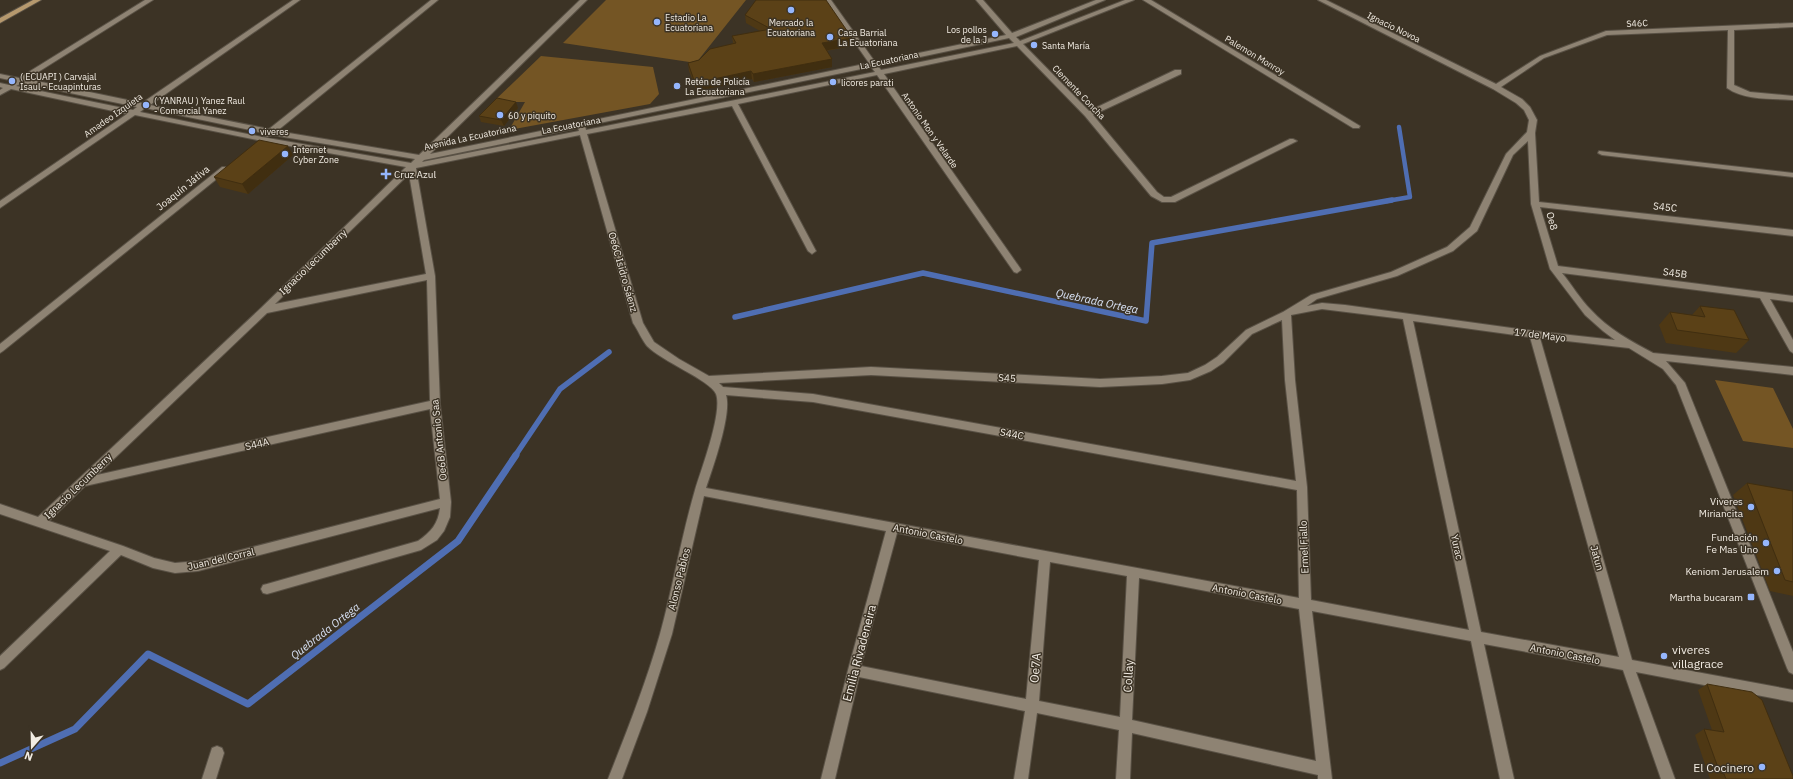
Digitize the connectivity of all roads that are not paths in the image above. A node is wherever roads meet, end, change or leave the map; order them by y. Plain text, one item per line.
1 (38, 0) edge
2 (150, 0) edge
3 (297, 0) edge
4 (435, 0) edge
5 (584, 0) edge
6 (828, 0) edge
7 (979, 0) edge
8 (1102, 0) edge
9 (1131, 0) edge
10 (1146, 0) edge
11 (1321, 0) edge
12 (0, 21) edge
13 (1793, 25) edge
14 (1731, 28) junction
15 (1011, 36) junction
16 (1018, 44) junction
17 (873, 64) junction
18 (878, 72) junction
19 (1178, 72) dead end
20 (0, 76) edge
21 (21, 80) junction
22 (1488, 84) joint
23 (0, 85) edge
24 (10, 87) junction
25 (1496, 87) junction
26 (0, 93) edge
27 (1793, 98) edge
28 (734, 103) junction
29 (145, 105) junction
30 (133, 113) junction
31 (1088, 114) junction
32 (1356, 126) dead end
33 (581, 128) junction
34 (270, 132) junction
35 (1531, 133) junction
36 (1293, 141) dead end
37 (258, 142) junction
38 (1602, 154) dead end
39 (420, 158) junction
40 (230, 164) edge
41 (412, 166) junction
42 (1793, 175) edge
43 (1536, 204) junction
44 (0, 205) edge
45 (1793, 233) edge
46 (812, 252) dead end
47 (1554, 269) junction
48 (1017, 270) dead end
49 (431, 276) junction
50 (1763, 295) junction
51 (1793, 299) edge
52 (264, 310) junction
53 (1286, 314) junction
54 (1407, 316) junction
55 (1534, 334) junction
56 (1631, 345) junction
57 (0, 349) edge
58 (1793, 349) edge
59 (1651, 356) junction
60 (1792, 373) edge
61 (708, 380) junction
62 (720, 391) junction
63 (435, 404) junction
64 (80, 484) junction
65 (1302, 487) junction
66 (700, 491) junction
67 (446, 502) junction
68 (0, 509) edge
69 (40, 522) junction
70 (893, 527) junction
71 (119, 549) junction
72 (1045, 556) junction
73 (1133, 572) junction
74 (267, 589) dead end
75 (1306, 605) junction
76 (1476, 637) junction
77 (0, 664) edge
78 (1627, 665) junction
79 (1793, 668) edge
80 (854, 670) junction
81 (1793, 696) edge
82 (1032, 705) junction
83 (1126, 724) junction
84 (217, 753) dead end
85 (1325, 774) edge
86 (209, 779) edge
87 (615, 779) edge
88 (828, 779) edge
89 (1021, 779) edge
90 (1123, 779) edge
91 (1507, 779) edge
92 (1668, 779) edge

1 - 12 main road
2 - 21 street
3 - 29 street, Amadeo Izquieta
4 - 34 street
5 - 39 street, Ignacio Lecumberry
6 - 17 street, Antonio Mon y Velarde
7 - 15 street, Clemente Concha
8 - 15 street, Avenida La Ecuatoriana
9 - 16 street, La Ecuatoriana
10 - 32 street, Palemon Monroy
11 - 22 street, Ignacio Novoa
13 - 14 street, S46C
14 - 25 street, S46C
14 - 27 street
15 - 16 street, Clemente Concha
15 - 17 street, Avenida La Ecuatoriana
16 - 18 street, La Ecuatoriana
16 - 31 street, Clemente Concha
17 - 18 street, Antonio Mon y Velarde
17 - 33 street, Avenida La Ecuatoriana
18 - 28 street, La Ecuatoriana
18 - 48 street, Antonio Mon y Velarde
19 - 31 street
20 - 21 street, Avenida La Ecuatoriana
21 - 24 street
21 - 29 street, Avenida La Ecuatoriana
22 - 25 street, Oe8
23 - 24 street
24 - 26 street
24 - 30 street, La Ecuatoriana
25 - 35 street, Oe8
28 - 33 street, La Ecuatoriana
28 - 46 street
29 - 30 street, Amadeo Izquieta
29 - 34 street, Avenida La Ecuatoriana
30 - 37 street, La Ecuatoriana
30 - 44 street, Amadeo Izquieta
31 - 36 street, Clemente Concha
33 - 39 street, Avenida La Ecuatoriana
33 - 41 street, La Ecuatoriana
33 - 61 street, Oe6C Isidro Sáenz
34 - 37 street
34 - 39 street, Avenida La Ecuatoriana
35 - 43 street, Oe8
35 - 53 street
37 - 41 street, La Ecuatoriana
38 - 42 street
39 - 41 street, Ignacio Lecumberry
40 - 57 street, Joaquín Játiva
41 - 49 street, Oe6B Antonio Saa
41 - 52 street, Ignacio Lecumberry
43 - 45 street, S45C
43 - 47 street, Oe8
47 - 50 street, S45B
47 - 56 street, Oe8
49 - 52 street
49 - 63 street, Oe6B Antonio Saa
50 - 51 street, S45B
50 - 58 street
52 - 64 street, Ignacio Lecumberry
53 - 54 street, 17 de Mayo
53 - 61 street, S45
53 - 65 street, Ermel Fiallo
54 - 55 street, 17 de Mayo
54 - 76 street, Yurac
55 - 56 street, 17 de Mayo
55 - 78 street, Jatun
56 - 59 street, 17 de Mayo
59 - 60 street, 17 de Mayo
59 - 79 street
61 - 62 street
62 - 65 street, S44C
62 - 66 street, Alonso Pablos
63 - 64 street, S44A
63 - 67 street, Oe6B Antonio Saa
64 - 69 street, Ignacio Lecumberry
65 - 75 street, Ermel Fiallo
66 - 70 street, Antonio Castelo
66 - 87 street, Alonso Pablos
67 - 71 street, Juan del Corral
67 - 74 street, Oe6B Antonio Saa
68 - 69 street, Juan del Corral
69 - 71 street, Juan del Corral
70 - 72 street, Antonio Castelo
70 - 80 street, Emilia Rivadeneira
71 - 77 street
72 - 73 street, Antonio Castelo
72 - 82 street, Oe7A
73 - 75 street, Antonio Castelo
73 - 83 street, Collay
75 - 76 street, Antonio Castelo
75 - 85 street, Ermel Fiallo
76 - 78 street, Antonio Castelo
76 - 91 street, Yurac
78 - 81 street, Antonio Castelo
78 - 92 street, Jatun
80 - 82 street
80 - 88 street, Emilia Rivadeneira
82 - 83 street
82 - 89 street, Oe7A
83 - 85 street
83 - 90 street, Collay
84 - 86 street

